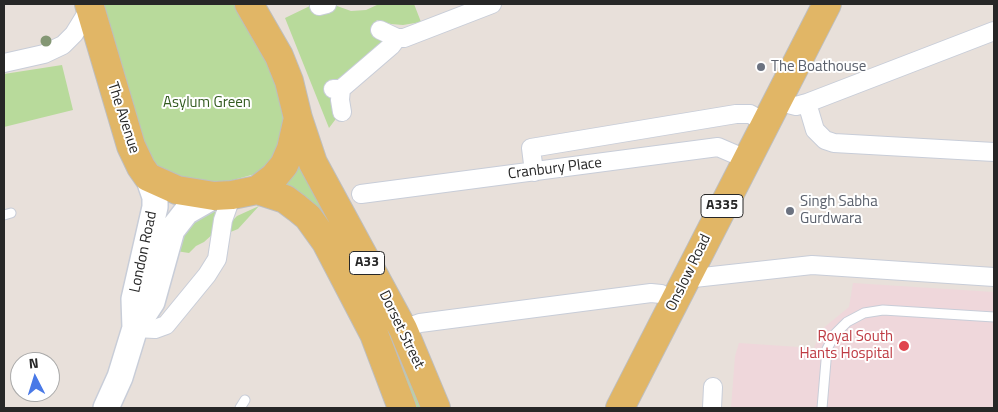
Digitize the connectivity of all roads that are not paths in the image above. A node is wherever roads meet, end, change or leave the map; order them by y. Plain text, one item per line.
1 (249, 4) edge
2 (492, 4) edge
3 (827, 4) edge
4 (89, 6) edge
5 (380, 30) dead end
6 (994, 31) edge
7 (397, 38) junction
8 (4, 63) edge
9 (807, 104) junction
10 (342, 112) dead end
11 (771, 112) junction
12 (298, 118) junction
13 (994, 152) edge
14 (746, 159) junction
15 (534, 172) junction
16 (148, 177) junction
17 (234, 194) junction
18 (361, 194) dead end
19 (994, 276) edge
20 (680, 290) junction
21 (994, 317) edge
22 (135, 328) junction
23 (403, 329) junction
24 (713, 387) dead end
25 (106, 408) edge
26 (402, 408) edge
27 (436, 408) edge
28 (620, 408) edge
29 (712, 408) edge
30 (822, 408) edge

1 - 12 main road, A33
2 - 7 street
3 - 11 main road, Onslow Road / A335
4 - 8 street
4 - 16 main road, The Avenue
5 - 7 street
6 - 9 street
7 - 10 street
9 - 11 street
9 - 13 street
11 - 14 main road, Onslow Road / A335
11 - 15 street
12 - 17 main road, A33
12 - 23 main road, Dorset Street / A33
14 - 15 street, Cranbury Place
14 - 20 main road, Onslow Road / A335
15 - 18 street, Cranbury Place
16 - 17 main road, A33
16 - 22 street, London Road
17 - 22 street, London Road
17 - 22 street
17 - 26 main road, Dorset Street / A33
19 - 20 street
20 - 23 street
20 - 28 main road, Onslow Road / A335
21 - 30 lane
22 - 25 street, London Road
23 - 27 main road, Dorset Street / A33
24 - 29 street

